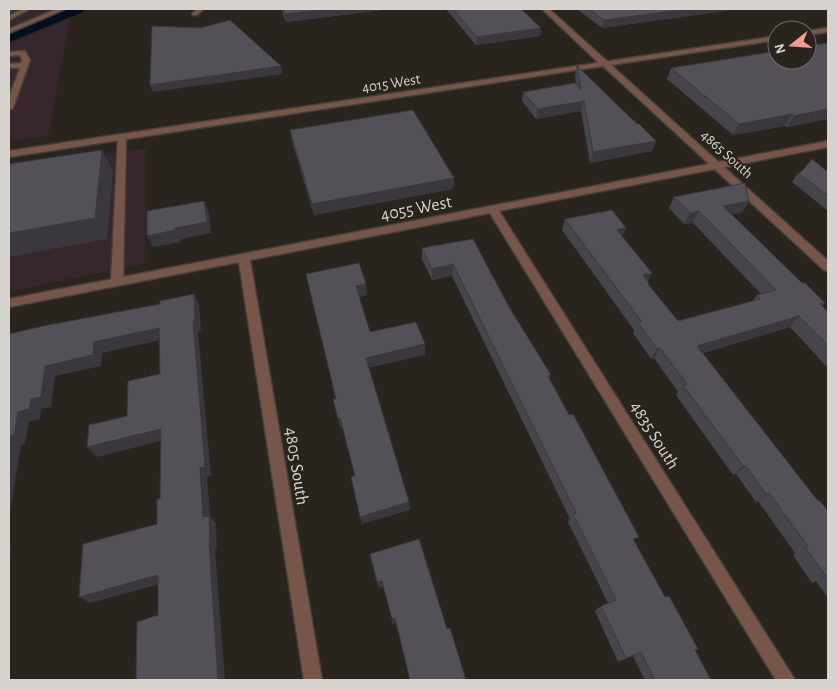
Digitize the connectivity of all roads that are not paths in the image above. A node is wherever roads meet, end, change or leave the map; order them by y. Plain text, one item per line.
1 (27, 9) edge
2 (62, 9) edge
3 (545, 9) edge
4 (9, 18) edge
5 (9, 31) edge
6 (767, 40) edge
7 (9, 54) edge
8 (605, 64) junction
9 (24, 65) junction
10 (9, 66) edge
11 (9, 108) edge
12 (122, 137) junction
13 (828, 144) edge
14 (9, 154) edge
15 (717, 166) junction
16 (493, 210) junction
17 (244, 258) junction
18 (828, 267) edge
19 (117, 282) junction
20 (9, 303) edge
21 (313, 680) edge
22 (786, 680) edge

1 - 4 street
2 - 5 street
3 - 8 street, 4865 South
6 - 8 street, 4015 West
7 - 9 street
8 - 12 street, 4015 West
8 - 15 street, 4865 South
9 - 10 street
9 - 11 street
12 - 14 street, 4015 West
12 - 19 street
13 - 15 street, 4055 West
15 - 16 street, 4055 West
15 - 18 street, 4865 South
16 - 17 street, 4055 West
16 - 22 street, 4835 South
17 - 19 street, 4055 West
17 - 21 street, 4805 South
19 - 20 street, 4055 West

